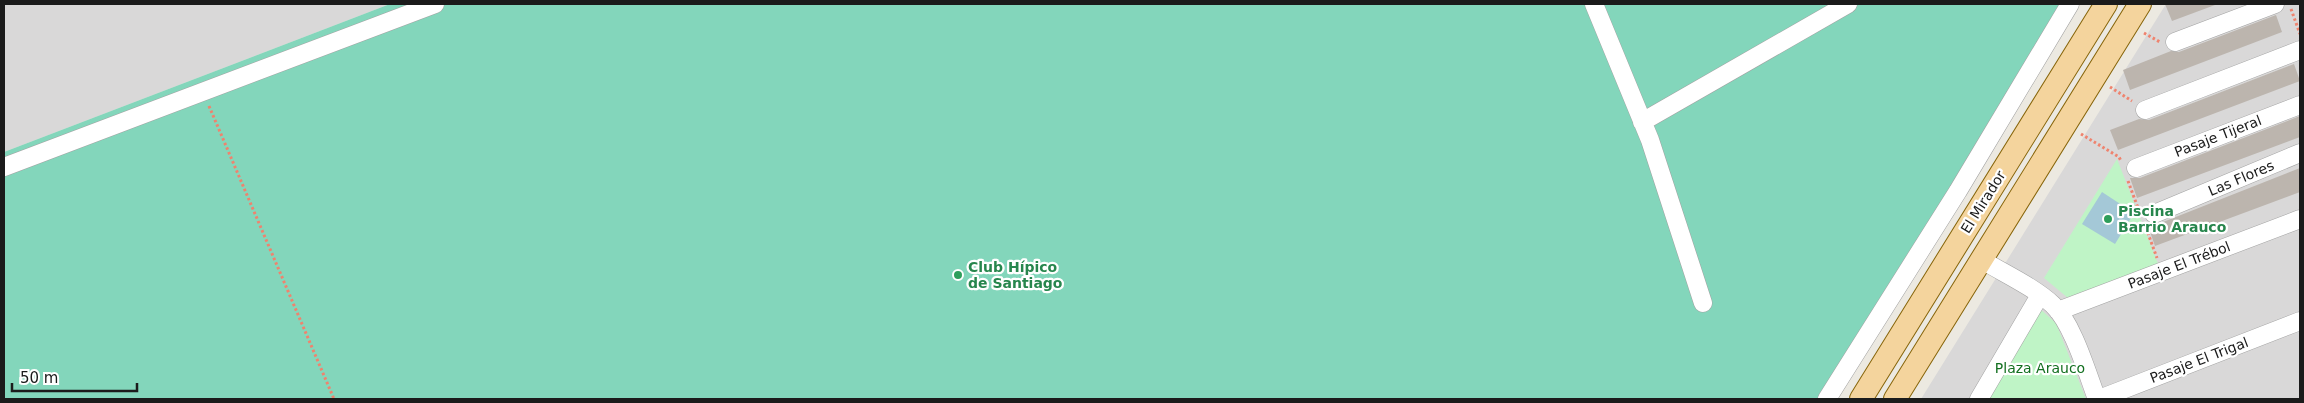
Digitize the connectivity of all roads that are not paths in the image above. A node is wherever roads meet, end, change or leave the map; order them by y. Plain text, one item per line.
1 (434, 4) edge
2 (1594, 4) edge
3 (1848, 4) edge
4 (2070, 4) edge
5 (2106, 4) edge
6 (2140, 4) edge
7 (2275, 4) edge
8 (2175, 42) dead end
9 (2300, 50) edge
10 (2300, 105) edge
11 (2145, 110) dead end
12 (1642, 122) junction
13 (2300, 153) edge
14 (4, 167) edge
15 (2128, 170) road end
16 (1997, 180) junction
17 (2022, 195) junction
18 (2146, 217) road end
19 (2300, 219) edge
20 (1982, 260) junction
21 (2040, 296) junction
22 (1703, 303) dead end
23 (2058, 311) junction
24 (2300, 321) edge
25 (1827, 399) edge
26 (1861, 399) edge
27 (1895, 399) edge
28 (1979, 399) edge
29 (2098, 399) edge

1 - 14 street
2 - 12 street
3 - 12 street
4 - 25 street
5 - 16 main road, El Mirador
6 - 17 main road
7 - 8 street
9 - 11 street
10 - 15 street, Pasaje Tijeral
12 - 22 street
13 - 18 street, Las Flores
16 - 17 main road
16 - 26 main road, El Mirador
17 - 20 main road
19 - 23 street, Pasaje El Trébol
20 - 21 street
20 - 27 main road
21 - 23 street
21 - 28 street
23 - 29 street
24 - 29 street, Pasaje El Trigal

